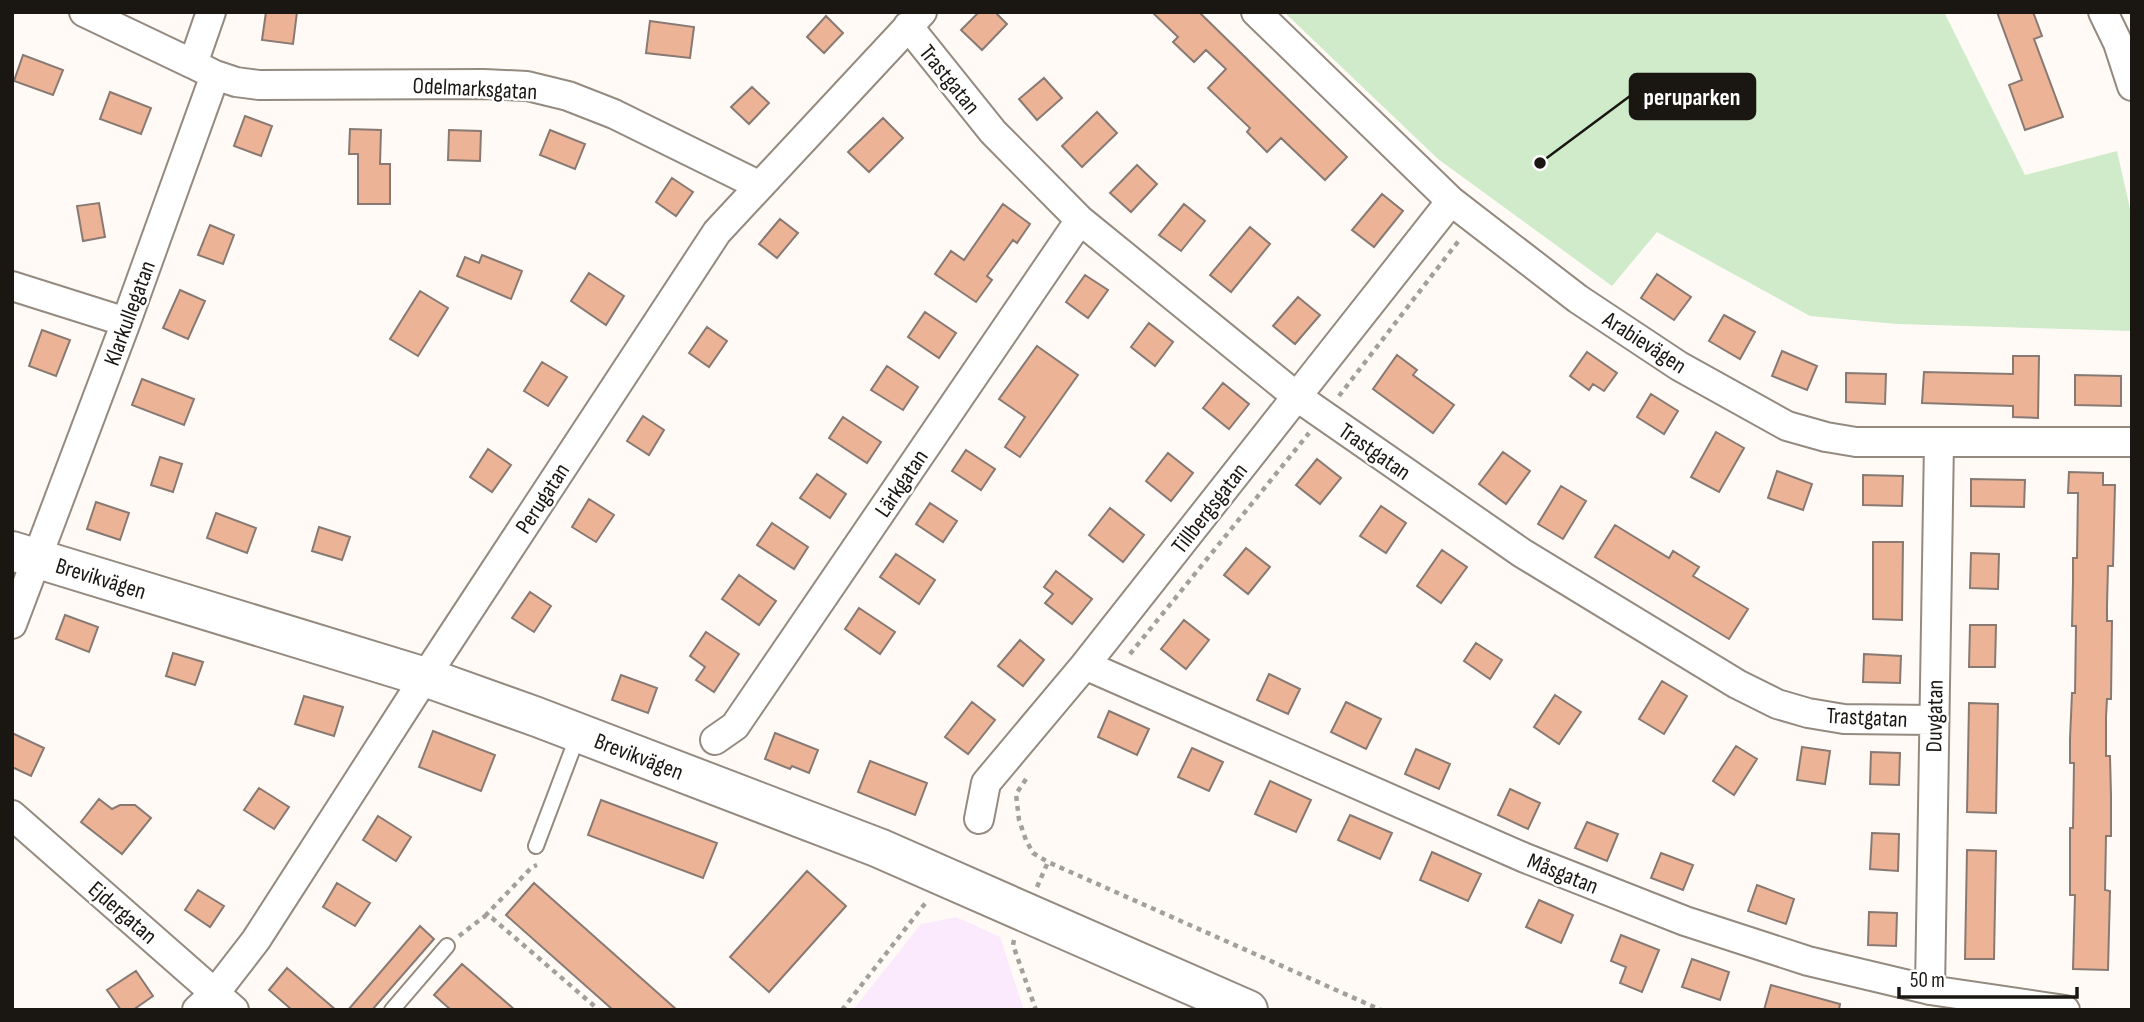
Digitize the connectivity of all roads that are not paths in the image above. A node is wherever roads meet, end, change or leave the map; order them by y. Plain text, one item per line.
1 (84, 12) edge
2 (211, 12) edge
3 (1256, 12) edge
4 (2104, 12) edge
5 (915, 19) edge
6 (204, 70) junction
7 (2132, 86) edge
8 (758, 185) junction
9 (1451, 201) junction
10 (1080, 220) junction
11 (12, 286) edge
12 (126, 322) junction
13 (1296, 397) junction
14 (1939, 442) junction
15 (2132, 442) edge
16 (24, 555) edge
17 (12, 624) edge
18 (1085, 665) junction
19 (425, 677) junction
20 (1934, 720) junction
21 (579, 733) junction
22 (715, 740) dead end
23 (12, 815) edge
24 (979, 819) dead end
25 (536, 846) road end
26 (447, 946) road end
27 (1930, 990) junction
28 (215, 1004) edge
29 (393, 1010) edge
30 (1248, 1010) edge
31 (2065, 1010) edge

1 - 6 street, Odelmarksgatan
2 - 6 street, Klarkullegatan
3 - 9 street, Arabievägen
4 - 7 street
5 - 8 street, Perugatan
5 - 10 street, Trastgatan
6 - 8 street, Odelmarksgatan
6 - 12 street, Klarkullegatan
8 - 19 street, Perugatan
9 - 13 street, Tillbergsgatan
9 - 14 street, Arabievägen
10 - 13 street, Trastgatan
10 - 22 street, Lärkgatan
11 - 12 street
12 - 16 street, Klarkullegatan
13 - 18 street, Tillbergsgatan
13 - 20 street, Trastgatan
14 - 15 street, Arabievägen
14 - 20 street, Duvgatan
16 - 17 street, Klarkullegatan
16 - 19 street, Brevikvägen
18 - 24 street, Tillbergsgatan
18 - 27 street, Måsgatan
19 - 21 street, Brevikvägen
19 - 28 street, Perugatan
20 - 27 street, Duvgatan
21 - 25 lane
21 - 30 street, Brevikvägen
23 - 28 street, Ejdergatan
26 - 29 lane
27 - 31 street, Måsgatan

